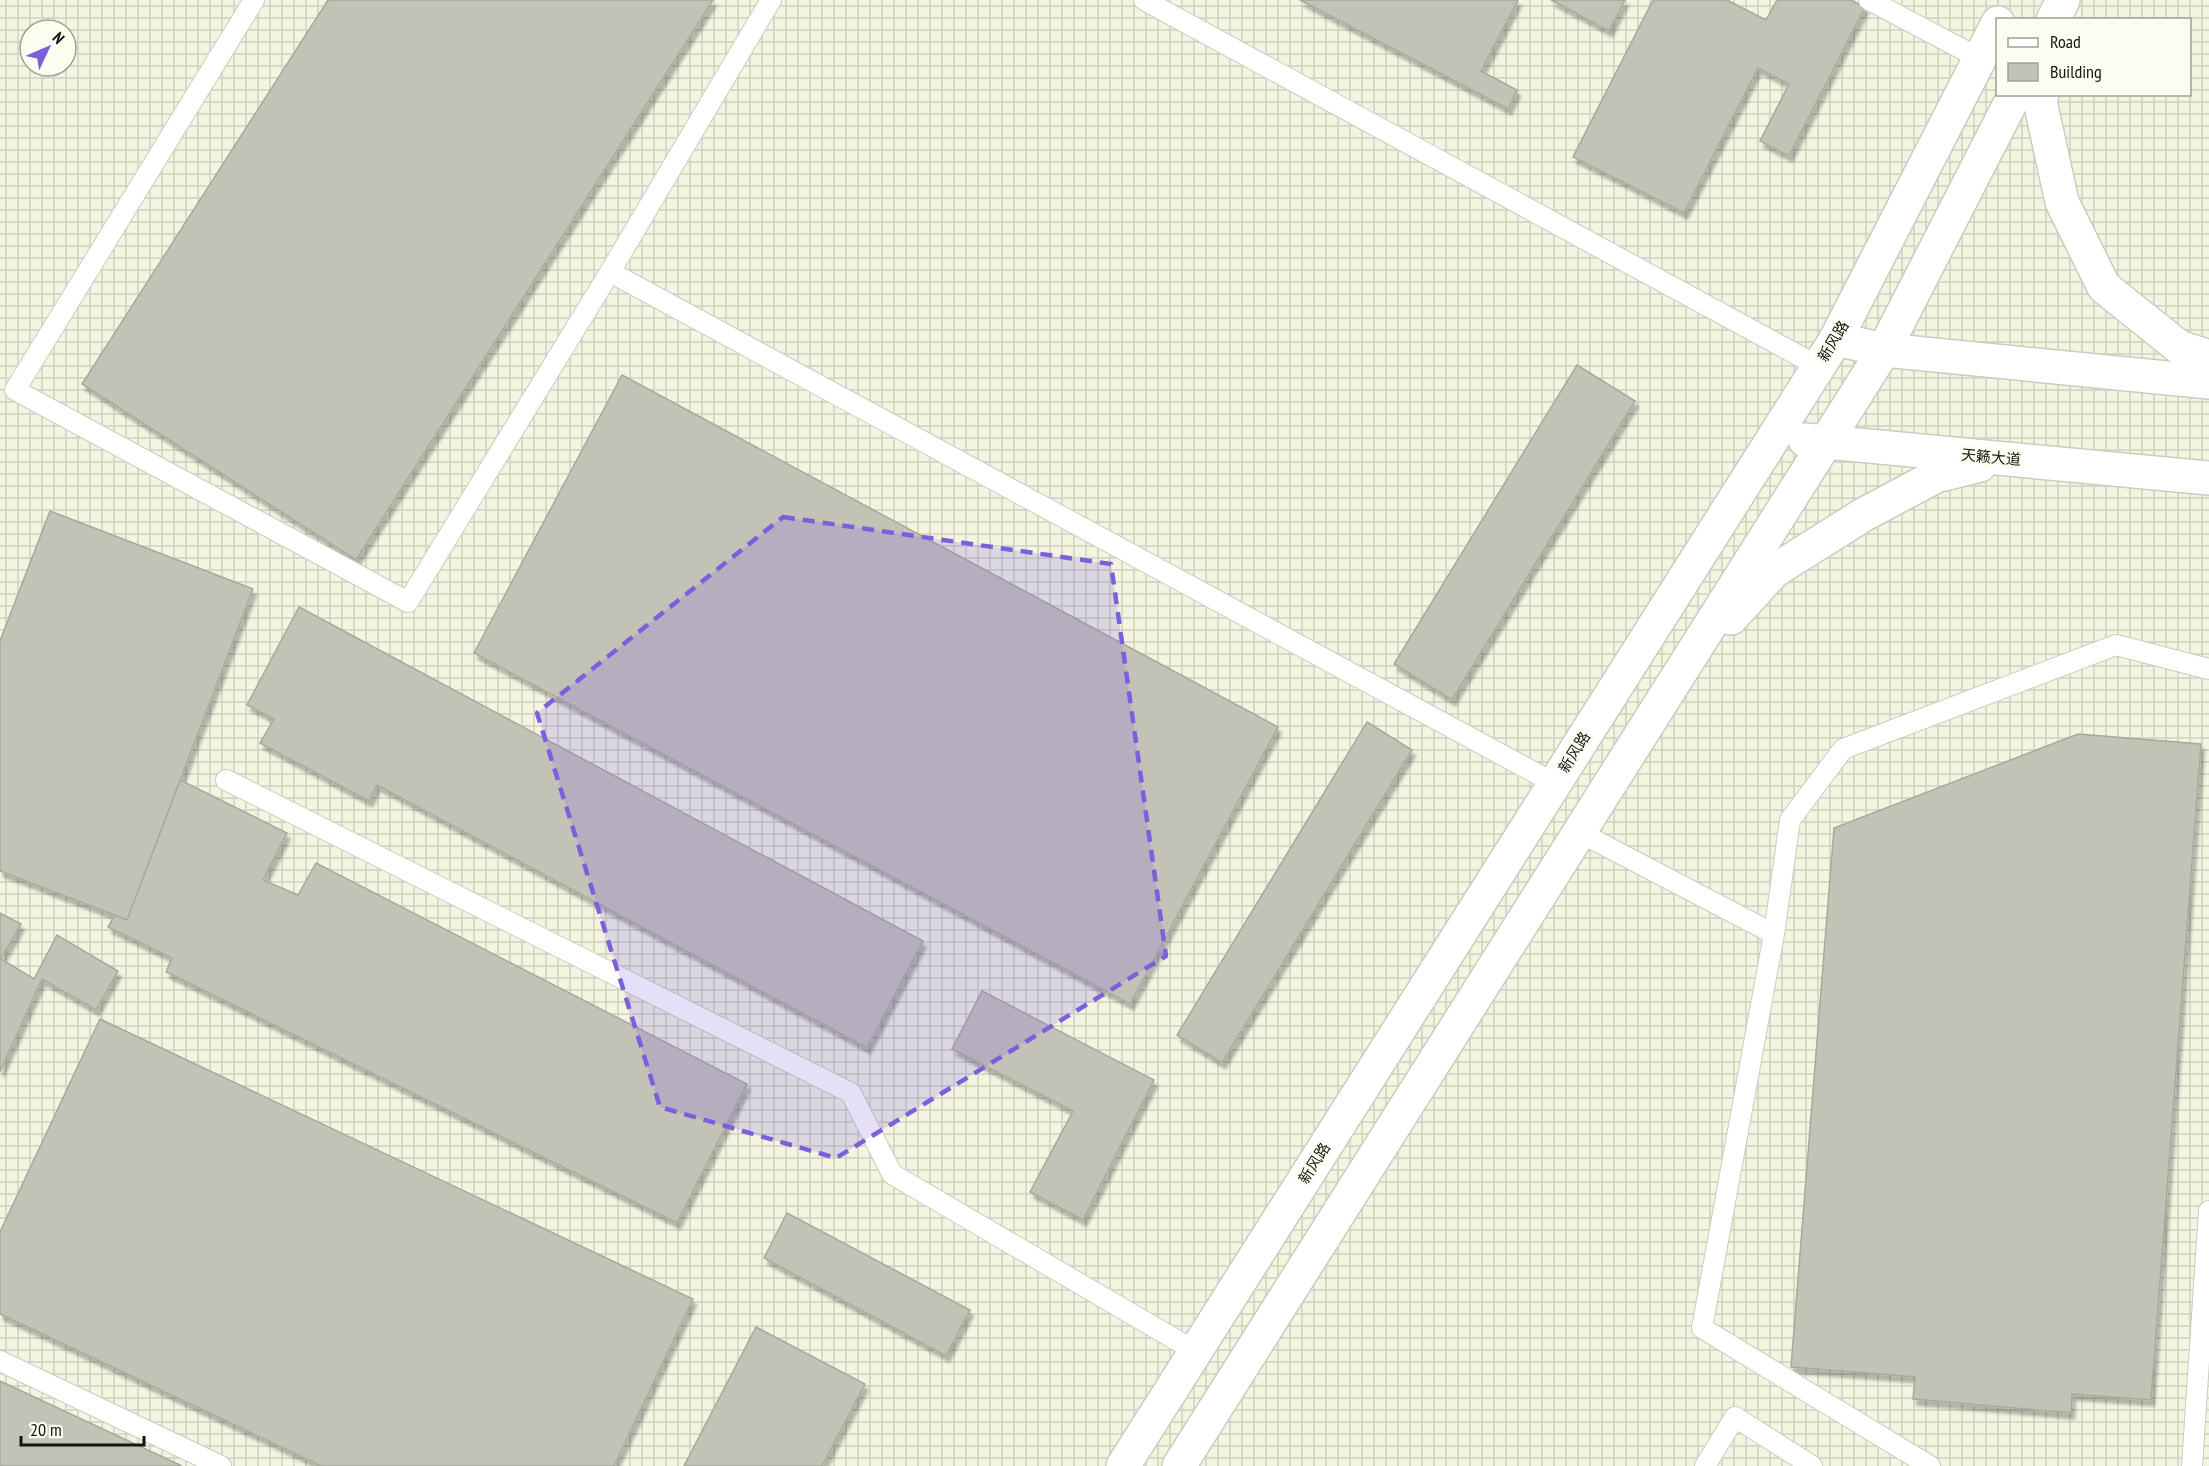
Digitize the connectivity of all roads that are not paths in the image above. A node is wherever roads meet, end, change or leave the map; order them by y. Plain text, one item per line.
1 (254, 0) edge
2 (771, 0) edge
3 (1144, 0) edge
4 (1869, 0) edge
5 (2009, 0) edge
6 (2064, 0) edge
7 (2000, 18) edge
8 (2055, 18) edge
9 (2060, 18) edge
10 (1996, 25) edge
11 (1979, 58) junction
12 (2014, 96) edge
13 (2041, 96) edge
14 (610, 272) junction
15 (1836, 339) junction
16 (1884, 350) junction
17 (2209, 357) edge
18 (1818, 366) junction
19 (2209, 382) edge
20 (1774, 436) junction
21 (1824, 442) junction
22 (2006, 459) junction
23 (2209, 478) edge
24 (2209, 669) edge
25 (1675, 679) junction
26 (226, 780) dead end
27 (1554, 783) junction
28 (1578, 832) junction
29 (1774, 934) junction
30 (2209, 1211) edge
31 (1196, 1352) junction
32 (0, 1361) edge
33 (221, 1466) edge
34 (1124, 1466) edge
35 (1179, 1466) edge
36 (1705, 1466) edge
37 (1812, 1466) edge
38 (1930, 1466) edge
39 (2192, 1466) edge

1 - 14 lane
2 - 14 lane
3 - 18 lane
4 - 11 lane
5 - 7 main road, 新风路
6 - 8 main road
6 - 9 main road
10 - 11 main road, 新风路
11 - 15 main road, 新风路
12 - 16 main road
13 - 17 main road
14 - 27 lane
15 - 16 main road
15 - 18 main road, 新风路
16 - 19 main road
16 - 21 main road
18 - 20 main road, 新风路
20 - 21 main road, 天籁大道
20 - 27 main road, 新风路
21 - 22 main road, 天籁大道
21 - 25 main road
22 - 23 main road, 天籁大道
22 - 25 main road
24 - 29 lane
25 - 28 main road
26 - 31 lane
27 - 31 main road, 新风路
28 - 29 lane
28 - 35 main road
29 - 38 lane
30 - 39 lane
31 - 34 main road, 新风路
32 - 33 lane
36 - 37 lane

